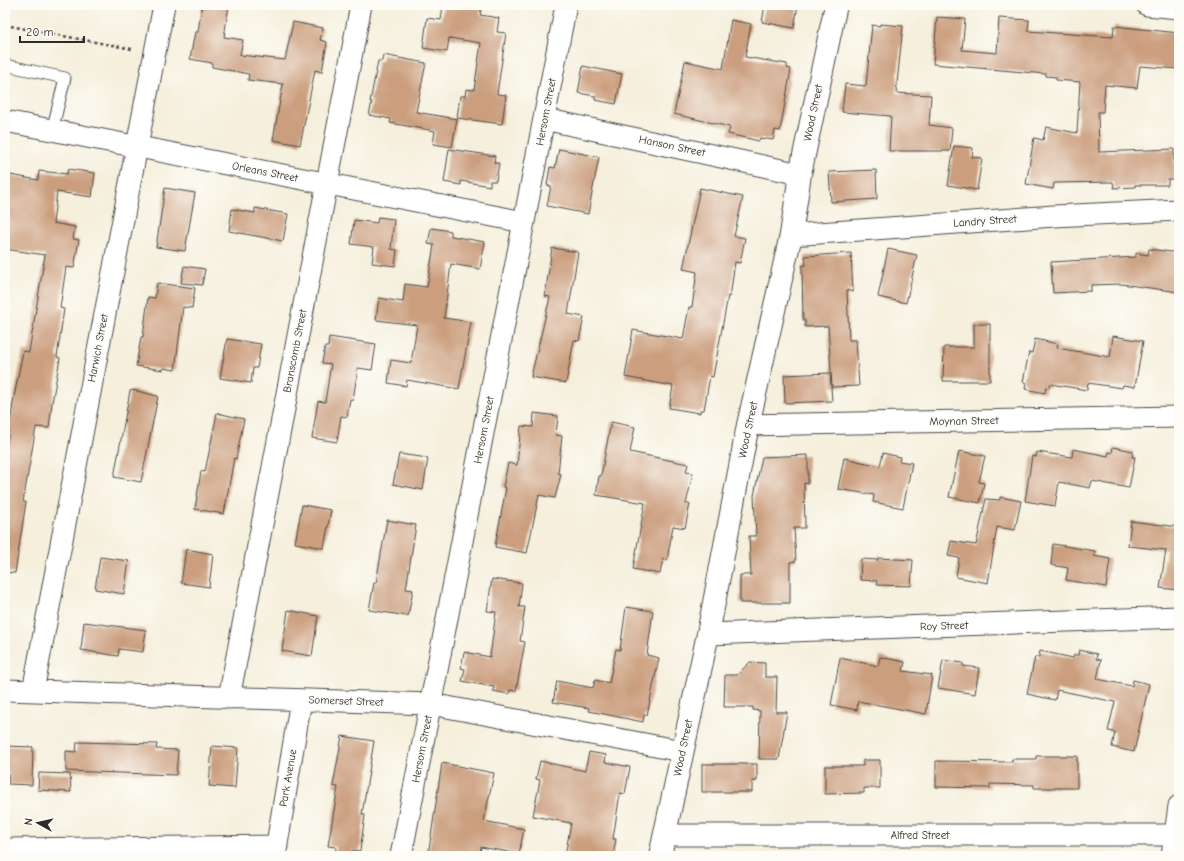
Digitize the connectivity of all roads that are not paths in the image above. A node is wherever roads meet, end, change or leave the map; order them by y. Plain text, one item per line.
1 (164, 5) edge
2 (362, 5) edge
3 (566, 5) edge
4 (836, 5) edge
5 (1148, 5) edge
6 (1179, 8) edge
7 (5, 65) edge
8 (544, 119) junction
9 (5, 121) edge
10 (52, 131) junction
11 (137, 147) junction
12 (800, 174) junction
13 (327, 184) junction
14 (1179, 210) edge
15 (524, 222) junction
16 (791, 235) junction
17 (1179, 417) edge
18 (748, 425) junction
19 (1179, 618) edge
20 (708, 634) junction
21 (5, 690) edge
22 (33, 691) junction
23 (229, 698) junction
24 (302, 700) junction
25 (431, 704) junction
26 (682, 751) junction
27 (1179, 806) edge
28 (665, 835) junction
29 (1175, 835) junction
30 (5, 849) edge
31 (229, 851) edge
32 (276, 851) edge
33 (121, 852) edge
34 (401, 856) edge
35 (660, 856) edge
36 (1172, 856) edge

1 - 11 street, Harwich Street
2 - 13 street, Branscomb Street
3 - 8 street, Hersom Street
4 - 12 street, Wood Street
5 - 6 street
7 - 10 lane
8 - 12 street, Hanson Street
8 - 15 street, Hersom Street
9 - 10 street, Orleans Street
10 - 11 street, Orleans Street
11 - 13 street, Orleans Street
11 - 22 street, Harwich Street
12 - 16 street, Wood Street
13 - 15 street, Orleans Street
13 - 23 street, Branscomb Street
14 - 16 street, Landry Street
15 - 25 street, Hersom Street
16 - 18 street, Wood Street
17 - 18 street, Moynan Street
18 - 20 street, Wood Street
19 - 20 street, Roy Street
20 - 26 street, Wood Street
21 - 22 street, Somerset Street
22 - 23 street, Somerset Street
23 - 24 street, Somerset Street
24 - 25 street, Somerset Street
24 - 32 street, Park Avenue
25 - 26 street, Somerset Street
25 - 34 street, Hersom Street
26 - 28 street, Wood Street
27 - 29 street
28 - 29 street, Alfred Street
28 - 35 street, Wood Street
29 - 36 street
30 - 33 street
31 - 32 street
31 - 33 street

